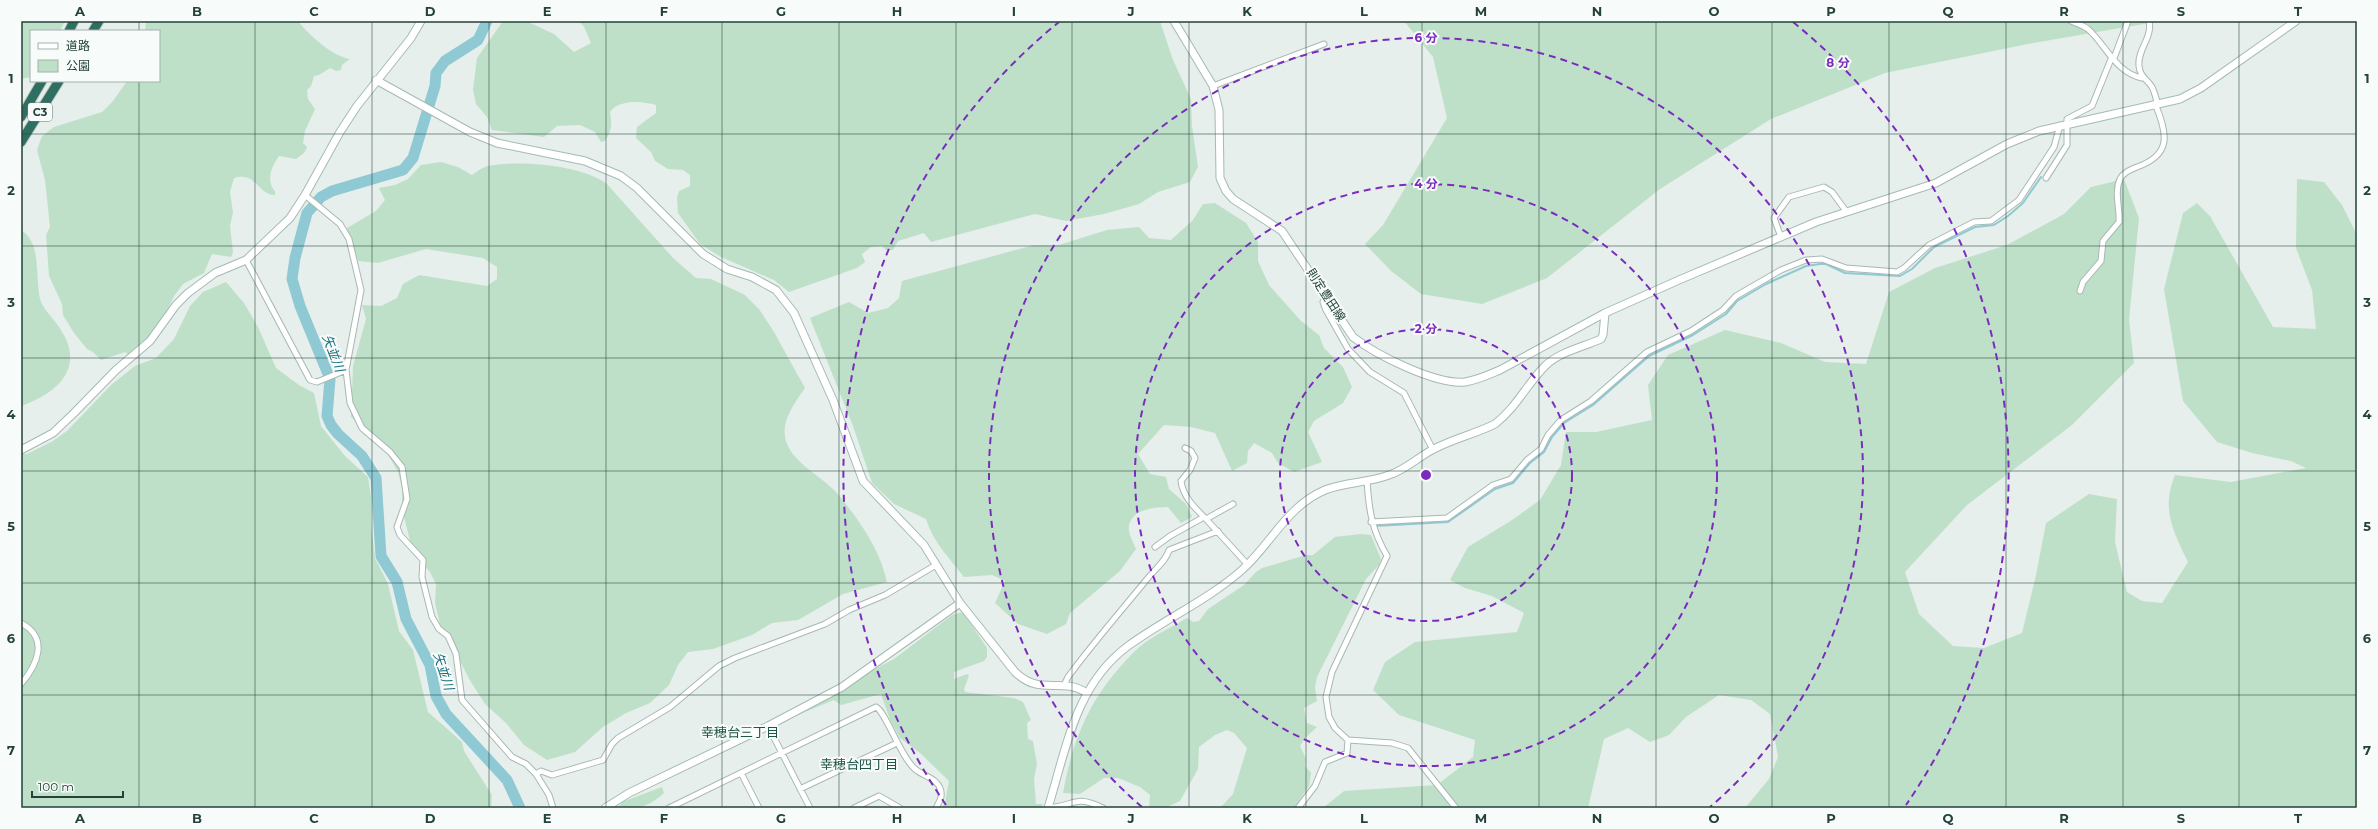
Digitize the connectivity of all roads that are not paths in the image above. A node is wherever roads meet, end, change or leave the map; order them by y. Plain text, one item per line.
1 (74, 21) edge
2 (93, 21) edge
3 (99, 21) edge
4 (421, 21) edge
5 (1174, 21) edge
6 (2071, 21) edge
7 (2128, 21) edge
8 (2149, 21) edge
9 (2295, 21) edge
10 (70, 30) edge
11 (88, 30) edge
12 (94, 30) edge
13 (1324, 44) dead end
14 (2111, 59) junction
15 (2142, 78) junction
16 (376, 80) junction
17 (41, 82) edge
18 (58, 82) edge
19 (1213, 86) junction
20 (2157, 105) junction
21 (21, 117) edge
22 (2063, 125) junction
23 (21, 142) edge
24 (2046, 178) dead end
25 (305, 195) junction
26 (1846, 211) junction
27 (1782, 237) junction
28 (246, 260) junction
29 (2080, 291) dead end
30 (1325, 294) junction
31 (1605, 313) junction
32 (346, 370) junction
33 (1185, 448) dead end
34 (21, 450) edge
35 (1433, 450) junction
36 (1366, 481) junction
37 (1233, 504) dead end
38 (1205, 518) junction
39 (1371, 522) junction
40 (1218, 531) junction
41 (1155, 547) dead end
42 (1248, 564) junction
43 (936, 565) junction
44 (960, 603) junction
45 (21, 623) edge
46 (21, 684) edge
47 (1064, 685) junction
48 (1087, 693) junction
49 (768, 726) junction
50 (1348, 740) junction
51 (897, 743) junction
52 (782, 753) junction
53 (741, 773) junction
54 (536, 774) junction
55 (800, 789) junction
56 (554, 808) edge
57 (606, 808) edge
58 (669, 808) edge
59 (759, 808) edge
60 (810, 808) edge
61 (854, 808) edge
62 (900, 808) edge
63 (936, 808) edge
64 (1048, 808) edge
65 (1103, 808) edge
66 (1298, 808) edge
67 (1456, 808) edge

1 - 10 highway
2 - 11 highway
3 - 12 highway
4 - 16 main road
5 - 19 main road, 則定豊田線
6 - 14 street
7 - 14 street
8 - 15 street
9 - 20 main road, 則定豊田線
13 - 19 street
14 - 15 street
14 - 22 street
15 - 20 street
16 - 25 main road
16 - 43 main road
17 - 21 highway, C3
18 - 23 highway, C3
19 - 30 main road, 則定豊田線
20 - 22 main road, 則定豊田線
20 - 29 street
22 - 24 street
22 - 26 main road, 則定豊田線
22 - 39 street
25 - 28 main road
25 - 32 street
26 - 27 main road, 則定豊田線
26 - 27 street
27 - 31 main road, 則定豊田線
28 - 32 street
28 - 34 main road
30 - 31 main road, 則定豊田線
30 - 35 street
31 - 35 main road
32 - 54 street
33 - 38 street
35 - 36 main road
36 - 39 street
36 - 42 main road
37 - 38 street
38 - 40 street
38 - 41 street
39 - 50 street
40 - 42 street
40 - 47 street
42 - 48 main road
43 - 44 main road
43 - 54 street
44 - 47 main road
44 - 49 main road
45 - 46 street
47 - 48 main road
48 - 64 main road
49 - 52 street
49 - 57 main road
50 - 66 street
50 - 67 street
51 - 52 street
51 - 55 street
51 - 63 street
52 - 53 street
52 - 55 street
53 - 58 street
53 - 59 street
54 - 56 street
55 - 60 street
61 - 62 street
64 - 65 street

